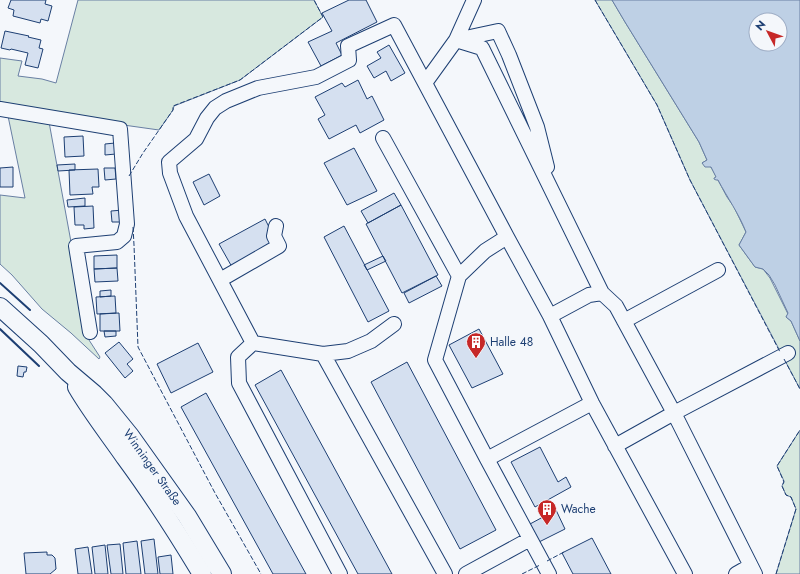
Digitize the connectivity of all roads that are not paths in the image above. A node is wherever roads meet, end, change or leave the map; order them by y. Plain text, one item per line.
1 (474, 0) edge
2 (456, 40) junction
3 (425, 83) junction
4 (0, 109) edge
5 (383, 138) dead end
6 (553, 193) junction
7 (276, 226) dead end
8 (507, 237) junction
9 (718, 270) dead end
10 (459, 276) junction
11 (220, 280) junction
12 (602, 293) junction
13 (0, 307) edge
14 (550, 316) junction
15 (624, 321) junction
16 (394, 324) dead end
17 (90, 332) dead end
18 (253, 343) junction
19 (788, 353) dead end
20 (323, 354) junction
21 (68, 372) junction
22 (592, 403) junction
23 (674, 413) junction
24 (615, 446) junction
25 (487, 459) junction
26 (530, 539) junction
27 (753, 570) edge
28 (202, 574) edge
29 (222, 574) edge
30 (340, 574) edge
31 (445, 574) edge
32 (466, 574) edge
33 (549, 574) edge
34 (685, 574) edge
35 (736, 574) edge

1 - 2 lane
2 - 3 lane
2 - 6 lane
2 - 6 lane
3 - 8 lane
3 - 11 lane
4 - 17 lane
5 - 10 lane
6 - 12 lane
7 - 11 lane
8 - 10 lane
8 - 14 lane
9 - 15 lane
10 - 25 lane
11 - 18 lane
12 - 14 lane
12 - 15 lane
13 - 21 main road, Winninger Straße
14 - 22 lane
15 - 23 lane
16 - 20 lane
18 - 20 lane
18 - 30 lane
19 - 23 lane
20 - 31 lane
21 - 28 main road, Winninger Straße
21 - 29 main road, Winninger Straße
22 - 24 lane
22 - 25 lane
23 - 24 lane
23 - 27 lane
24 - 34 lane
25 - 26 lane
26 - 32 lane
26 - 33 lane
27 - 35 lane

